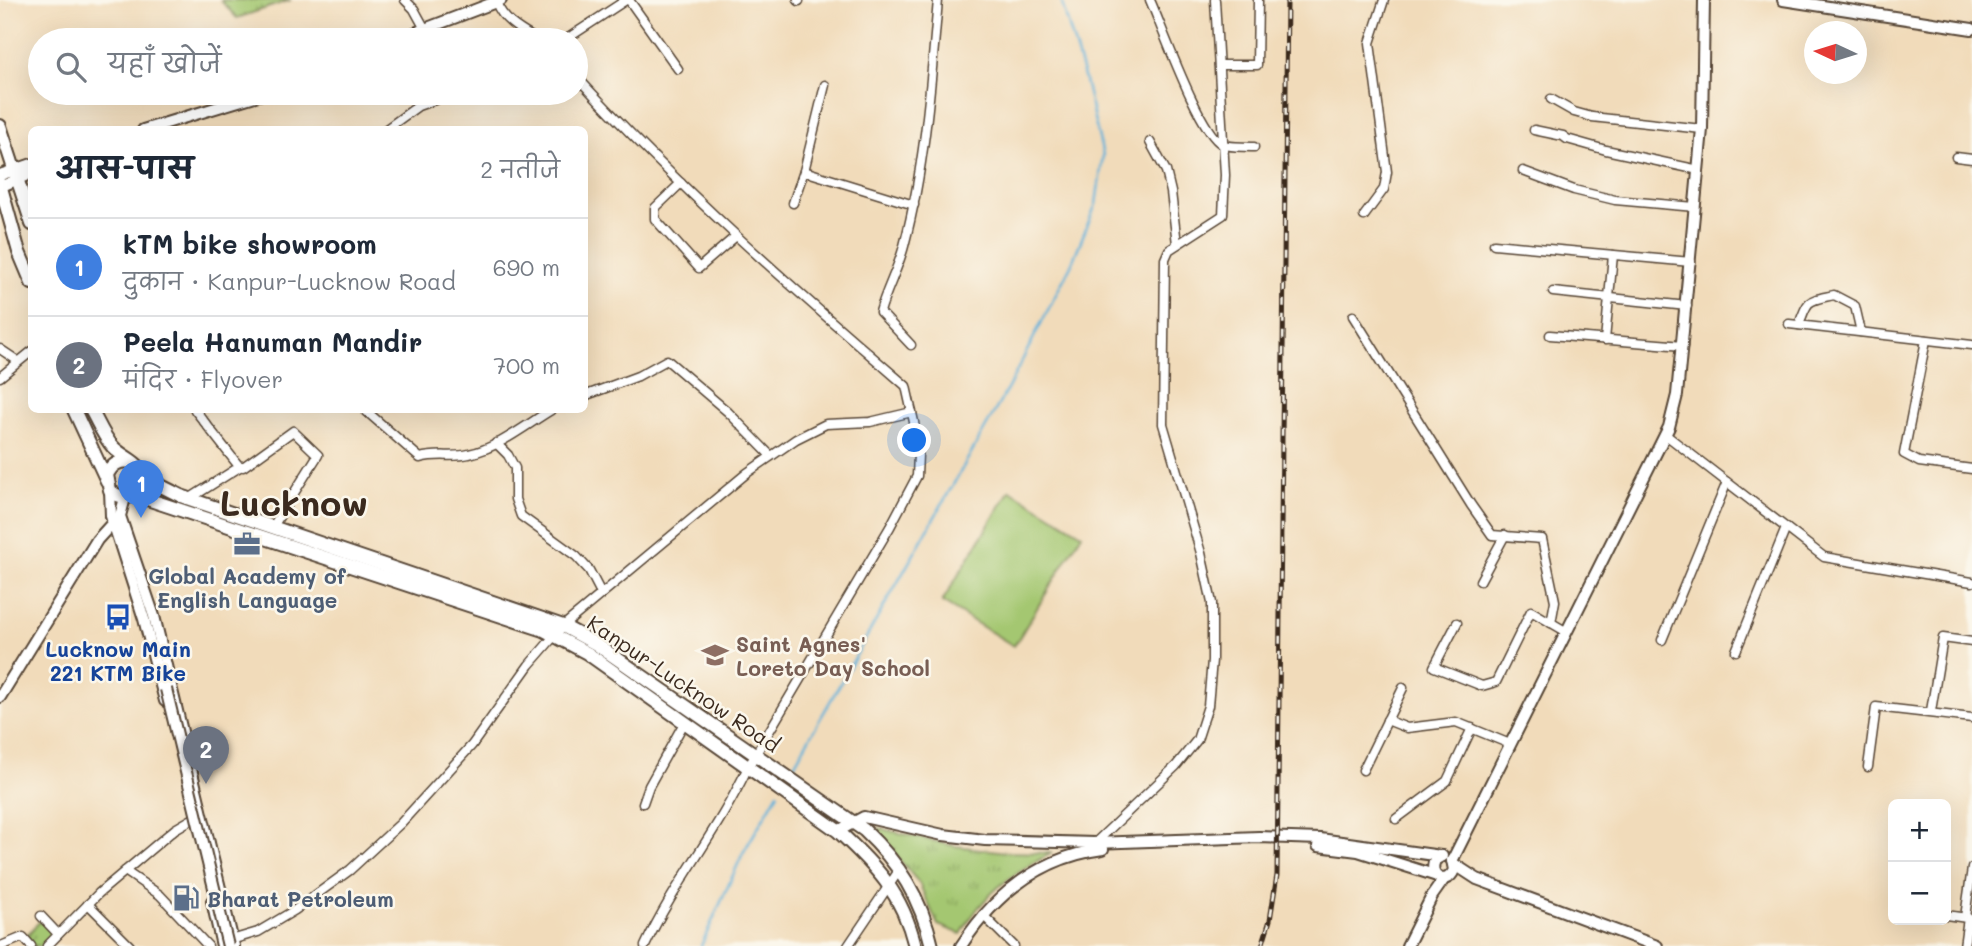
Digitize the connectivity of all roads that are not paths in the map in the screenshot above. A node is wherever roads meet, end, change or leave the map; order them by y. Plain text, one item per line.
1 (405, 0) edge
2 (627, 0) edge
3 (938, 0) edge
4 (1150, 0) edge
5 (1215, 0) edge
6 (1258, 0) edge
7 (1384, 0) edge
8 (1704, 0) edge
9 (1783, 0) edge
10 (498, 1) edge
11 (424, 28) edge
12 (428, 28) edge
13 (518, 28) edge
14 (584, 28) edge
15 (1972, 29) edge
16 (1219, 65) junction
17 (678, 69) dead end
18 (825, 86) dead end
19 (588, 88) edge
20 (1550, 99) dead end
21 (227, 105) edge
22 (240, 105) edge
23 (421, 105) edge
24 (0, 126) edge
25 (156, 126) edge
26 (179, 126) edge
27 (390, 126) edge
28 (1703, 129) junction
29 (1534, 130) dead end
30 (1150, 142) dead end
31 (1223, 145) junction
32 (1254, 147) dead end
33 (1956, 157) dead end
34 (1972, 159) edge
35 (28, 167) edge
36 (1699, 170) junction
37 (1522, 171) dead end
38 (804, 172) junction
39 (28, 174) edge
40 (0, 175) edge
41 (16, 175) junction
42 (681, 183) junction
43 (0, 186) edge
44 (793, 203) dead end
45 (914, 205) junction
46 (1696, 207) junction
47 (28, 212) edge
48 (1364, 216) dead end
49 (736, 236) junction
50 (1177, 244) junction
51 (1494, 244) dead end
52 (1613, 255) junction
53 (1690, 262) junction
54 (28, 273) edge
55 (1553, 292) dead end
56 (1609, 298) junction
57 (1687, 306) junction
58 (1353, 316) dead end
59 (1789, 324) dead end
60 (1799, 325) junction
61 (1861, 332) junction
62 (1550, 335) dead end
63 (1605, 340) junction
64 (1926, 340) junction
65 (911, 345) dead end
66 (1972, 345) edge
67 (1683, 346) junction
68 (0, 349) edge
69 (28, 354) edge
70 (18, 361) junction
71 (0, 377) edge
72 (588, 395) edge
73 (912, 412) junction
74 (75, 413) edge
75 (93, 413) edge
76 (197, 413) edge
77 (368, 413) edge
78 (546, 413) edge
79 (1666, 435) junction
80 (496, 443) junction
81 (771, 456) junction
82 (131, 462) junction
83 (241, 466) junction
84 (1972, 469) edge
85 (144, 477) junction
86 (1727, 482) junction
87 (108, 485) junction
88 (130, 496) junction
89 (189, 499) junction
90 (116, 519) junction
91 (272, 528) junction
92 (1786, 528) junction
93 (1505, 536) junction
94 (1480, 581) dead end
95 (1972, 582) edge
96 (449, 593) junction
97 (601, 593) junction
98 (1457, 623) dead end
99 (1551, 623) junction
100 (559, 631) junction
101 (1567, 632) junction
102 (1662, 640) dead end
103 (1972, 642) edge
104 (1736, 651) dead end
105 (161, 665) junction
106 (1403, 688) dead end
107 (0, 697) edge
108 (1931, 711) junction
109 (1972, 718) edge
110 (1387, 720) junction
111 (684, 723) junction
112 (1472, 728) junction
113 (1510, 744) junction
114 (757, 755) junction
115 (1868, 767) dead end
116 (747, 769) junction
117 (1363, 770) dead end
118 (643, 803) dead end
119 (197, 815) junction
120 (1396, 819) dead end
121 (853, 822) junction
122 (838, 831) junction
123 (1095, 843) junction
124 (1448, 859) junction
125 (1972, 868) edge
126 (900, 869) junction
127 (125, 871) junction
128 (1440, 877) junction
129 (1477, 880) junction
130 (888, 884) junction
131 (88, 904) junction
132 (983, 915) junction
133 (41, 916) dead end
134 (1968, 918) edge
135 (58, 934) junction
136 (226, 945) edge
137 (1, 946) edge
138 (31, 946) edge
139 (47, 946) edge
140 (131, 946) edge
141 (208, 946) edge
142 (645, 946) edge
143 (848, 946) edge
144 (915, 946) edge
145 (932, 946) edge
146 (961, 946) edge
147 (1013, 946) edge
148 (1407, 946) edge
149 (1657, 946) edge
150 (1964, 946) edge

1 - 11 street
2 - 14 street
2 - 17 street
3 - 45 street
4 - 31 street
5 - 16 street
6 - 16 street
7 - 48 street
8 - 28 main road
9 - 15 main road
10 - 12 main road
10 - 13 street
16 - 31 street
18 - 38 street
19 - 42 street
20 - 28 street
21 - 25 main road
22 - 26 main road
23 - 27 street
24 - 41 main road
28 - 36 main road
29 - 36 street
30 - 50 street
31 - 32 street
31 - 50 street
33 - 34 street
35 - 41 main road
36 - 46 main road
37 - 46 street
38 - 44 street
38 - 45 street
39 - 41 main road
40 - 41 main road
41 - 43 main road
41 - 47 main road
42 - 49 street
42 - 49 street
43 - 54 main road
45 - 65 street
46 - 53 main road
49 - 73 street
50 - 123 street
51 - 52 street
52 - 53 street
52 - 56 street
53 - 57 main road
55 - 56 street
56 - 57 street
56 - 63 street
57 - 67 main road
58 - 93 street
59 - 60 street
60 - 61 street
60 - 61 street
61 - 64 street
62 - 63 street
63 - 67 street
64 - 66 street
64 - 84 street
67 - 79 main road
68 - 70 street
69 - 70 street
70 - 71 street
72 - 81 street
73 - 81 street
73 - 114 street
74 - 87 main road
75 - 82 main road
76 - 83 street
77 - 80 street
78 - 80 street
79 - 86 street
79 - 101 main road
80 - 97 street
81 - 97 street
82 - 85 main road
82 - 87 main road
83 - 89 street
83 - 91 street
85 - 88 main road
85 - 89 main road, Kanpur-Lucknow Road
86 - 92 street
86 - 102 street
87 - 88 main road
87 - 90 main road
88 - 90 main road
88 - 96 main road, Kanpur-Lucknow Road
89 - 91 main road, Kanpur-Lucknow Road
90 - 105 main road
90 - 107 main road
91 - 96 main road, Kanpur-Lucknow Road
92 - 95 street
92 - 104 street
93 - 94 street
93 - 99 street
96 - 100 main road, Kanpur-Lucknow Road
97 - 100 street
98 - 99 street
99 - 101 street
100 - 111 main road, Kanpur-Lucknow Road
100 - 114 main road, Kanpur-Lucknow Road
100 - 136 street
101 - 113 main road
103 - 108 street
105 - 119 main road
105 - 136 main road, bridge
106 - 110 street
108 - 109 street
108 - 115 street
110 - 112 street
110 - 117 street
111 - 116 main road, Kanpur-Lucknow Road
111 - 118 street
112 - 113 street
112 - 120 street
113 - 124 main road
114 - 116 street
114 - 121 main road, Kanpur-Lucknow Road
116 - 122 main road, Kanpur-Lucknow Road
116 - 142 street
119 - 127 street
119 - 136 main road
121 - 122 main road
121 - 123 main road
121 - 126 main road, Kanpur-Lucknow Road
122 - 130 main road, Kanpur-Lucknow Road
123 - 124 main road
124 - 128 main road
124 - 128 main road
124 - 129 main road
125 - 134 street
126 - 130 street
126 - 145 main road, Kanpur-Lucknow Road
127 - 131 street
127 - 141 street
128 - 129 main road
128 - 132 main road
128 - 148 main road
129 - 149 main road
130 - 143 street
130 - 144 main road, Kanpur-Lucknow Road
131 - 135 street
131 - 140 street
132 - 146 main road
132 - 147 street
133 - 135 street
134 - 150 street
135 - 139 street
137 - 138 street

